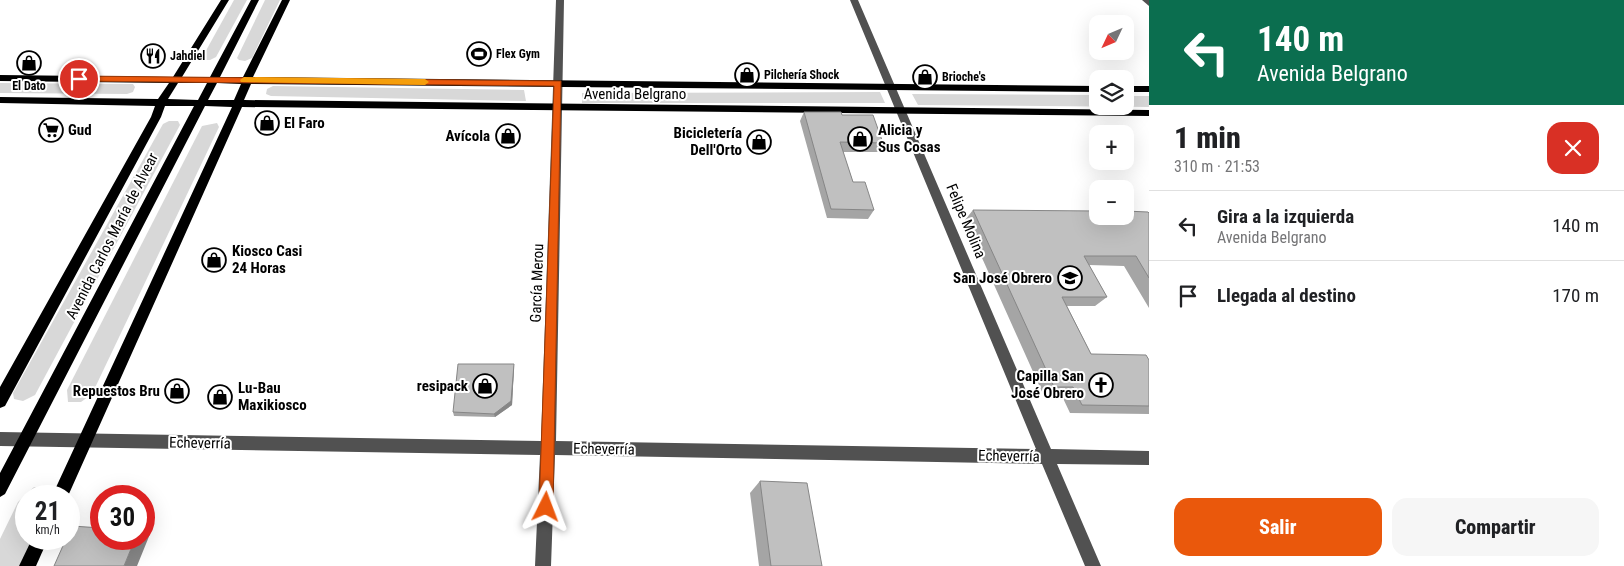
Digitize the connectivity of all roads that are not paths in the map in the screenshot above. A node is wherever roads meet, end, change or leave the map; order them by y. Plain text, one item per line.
1 (225, 0) edge
2 (254, 0) edge
3 (286, 0) edge
4 (560, 0) edge
5 (854, 0) edge
6 (1146, 0) edge
7 (1149, 3) edge
8 (0, 78) edge
9 (176, 80) junction
10 (212, 80) junction
11 (247, 80) junction
12 (558, 83) junction
13 (891, 85) junction
14 (1089, 88) edge
15 (1134, 89) edge
16 (1149, 89) edge
17 (0, 100) edge
18 (161, 103) junction
19 (200, 103) junction
20 (238, 104) junction
21 (558, 108) junction
22 (902, 112) junction
23 (1149, 112) edge
24 (0, 401) edge
25 (0, 440) edge
26 (25, 440) junction
27 (86, 441) junction
28 (548, 448) junction
29 (1048, 456) junction
30 (1149, 458) edge
31 (65, 485) edge
32 (0, 489) edge
33 (35, 550) edge
34 (27, 566) edge
35 (543, 566) edge
36 (1093, 566) edge

1 - 9 main road, Avenida Carlos María de Alvear
2 - 10 main road, Avenida Carlos María de Alvear
3 - 11 main road
4 - 12 street, García Merou
5 - 13 street, Felipe Molina
6 - 7 street
8 - 9 main road, Avenida Belgrano
9 - 10 main road, Avenida Belgrano
9 - 18 main road, Avenida Carlos María de Alvear
10 - 11 main road, Avenida Belgrano
10 - 19 main road, Avenida Carlos María de Alvear
11 - 12 main road, Avenida Belgrano
11 - 20 main road
12 - 13 main road, Avenida Belgrano
12 - 21 street, García Merou
13 - 14 main road, Avenida Belgrano
13 - 22 street, Felipe Molina
15 - 16 main road
17 - 18 main road, Avenida Belgrano
18 - 19 main road, Avenida Belgrano
18 - 24 main road, Avenida Carlos María de Alvear
19 - 20 main road, Avenida Belgrano
19 - 26 main road, Avenida Carlos María de Alvear
20 - 21 main road, Avenida Belgrano
20 - 27 main road
21 - 22 main road, Avenida Belgrano
21 - 28 street, García Merou
22 - 23 main road, Avenida Belgrano
22 - 29 street, Felipe Molina
25 - 26 street, Echeverría
26 - 27 street, Echeverría
26 - 32 main road, Avenida Carlos María de Alvear
27 - 28 street, Echeverría
27 - 31 main road
28 - 29 street, Echeverría
28 - 35 street, García Merou
29 - 30 street, Echeverría
29 - 36 street, Felipe Molina
33 - 34 main road

